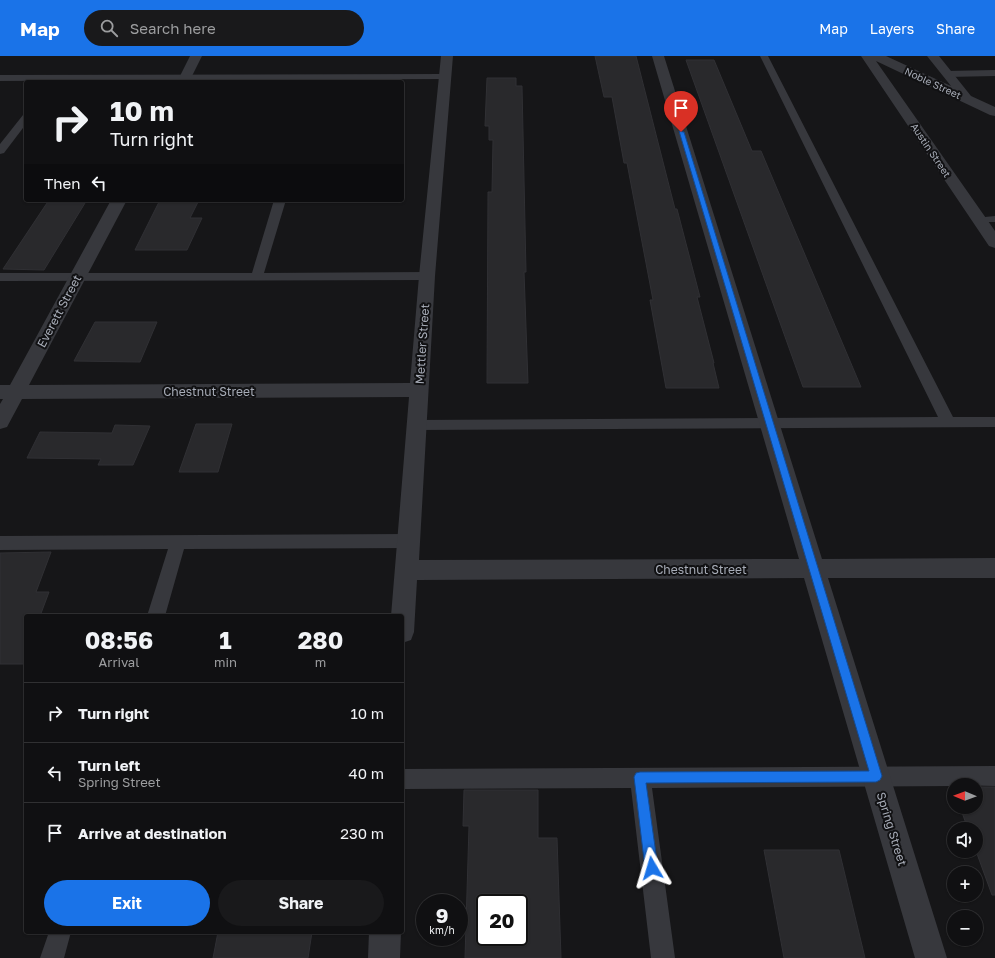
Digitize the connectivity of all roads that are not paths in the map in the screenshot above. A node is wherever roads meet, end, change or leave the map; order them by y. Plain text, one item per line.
1 (196, 56) edge
2 (447, 56) edge
3 (658, 56) edge
4 (764, 56) edge
5 (867, 56) edge
6 (876, 56) edge
7 (933, 56) edge
8 (995, 73) edge
9 (947, 74) junction
10 (446, 77) junction
11 (0, 78) edge
12 (55, 80) edge
13 (184, 80) edge
14 (316, 80) edge
15 (968, 99) junction
16 (995, 112) edge
17 (24, 120) edge
18 (0, 151) edge
19 (118, 202) edge
20 (279, 202) edge
21 (995, 219) edge
22 (979, 220) junction
23 (995, 243) edge
24 (427, 276) junction
25 (0, 277) edge
26 (77, 277) junction
27 (256, 277) junction
28 (419, 390) junction
29 (8, 392) edge
30 (0, 422) edge
31 (948, 422) junction
32 (995, 422) edge
33 (769, 423) junction
34 (416, 425) junction
35 (409, 541) junction
36 (178, 542) junction
37 (0, 543) edge
38 (995, 568) edge
39 (814, 569) junction
40 (406, 570) junction
41 (157, 614) edge
42 (403, 614) edge
43 (876, 776) junction
44 (995, 776) edge
45 (640, 777) junction
46 (404, 779) edge
47 (59, 934) edge
48 (385, 934) edge
49 (52, 958) edge
50 (384, 958) edge
51 (663, 958) edge
52 (932, 958) edge

1 - 13 street
2 - 10 street, Mettler Street
3 - 33 street, Spring Street
4 - 31 lane
5 - 22 street, Austin Street
6 - 15 street, Noble Street
7 - 9 street, Noble Street
8 - 9 lane
9 - 15 street, Noble Street
10 - 14 lane
10 - 24 street, Mettler Street
11 - 12 lane
12 - 13 lane
13 - 14 lane
15 - 16 street, Noble Street
17 - 18 lane
19 - 26 street, Everett Street
20 - 27 lane
21 - 22 lane
22 - 23 street, Austin Street
24 - 27 lane
24 - 28 street, Mettler Street
25 - 26 lane
26 - 27 lane
26 - 29 street, Everett Street
28 - 29 street, Chestnut Street
28 - 34 street, Mettler Street
29 - 30 street, Everett Street
31 - 32 lane
31 - 33 lane
33 - 34 lane
33 - 39 street, Spring Street
34 - 35 street, Mettler Street
35 - 36 lane
35 - 40 street, Mettler Street
36 - 37 lane
36 - 41 lane
38 - 39 street, Chestnut Street
39 - 40 street, Chestnut Street
39 - 43 street, Spring Street
40 - 42 street, Mettler Street
43 - 44 lane
43 - 45 lane
43 - 52 street, Spring Street
45 - 46 lane
45 - 51 lane
47 - 49 lane
48 - 50 street

